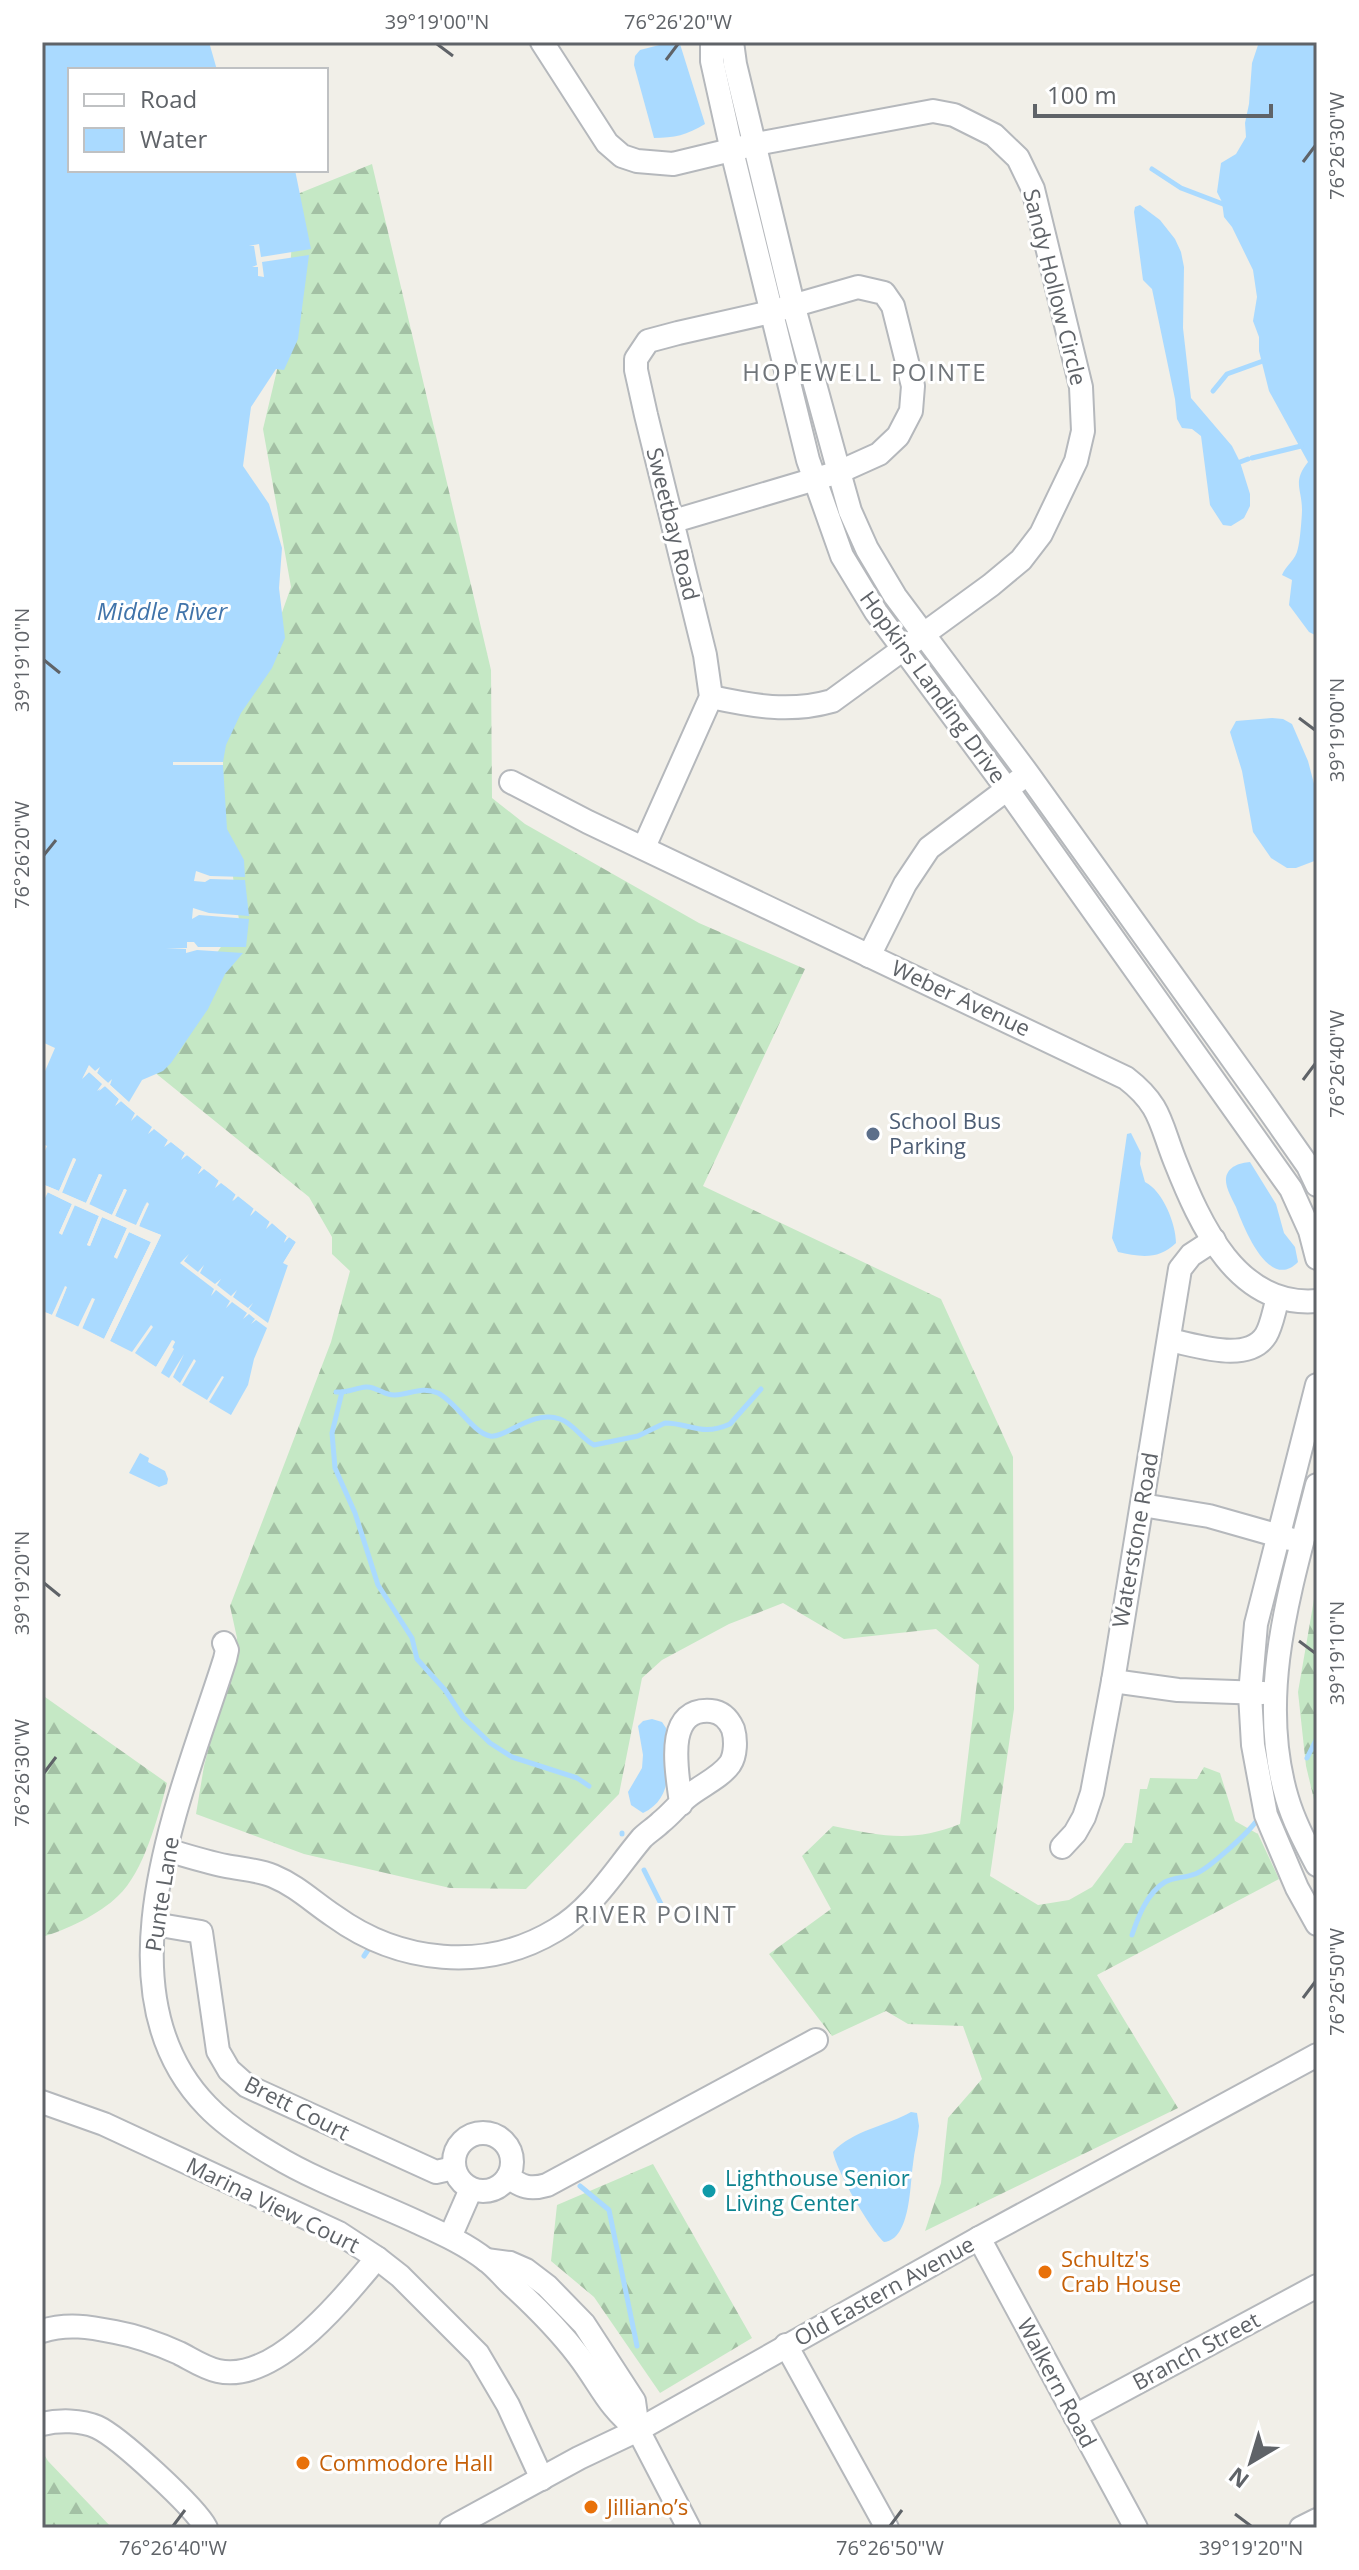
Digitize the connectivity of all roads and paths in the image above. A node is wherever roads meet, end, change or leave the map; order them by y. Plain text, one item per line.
1 (542, 42) edge
2 (712, 42) edge
3 (732, 42) edge
4 (756, 144) junction
5 (732, 151) junction
6 (793, 304) junction
7 (771, 312) junction
8 (839, 472) junction
9 (814, 481) junction
10 (674, 521) junction
11 (923, 634) junction
12 (904, 650) junction
13 (711, 697) junction
14 (1028, 774) junction
15 (511, 782) dead end
16 (1007, 789) junction
17 (644, 847) junction
18 (869, 956) junction
19 (1317, 1185) edge
20 (1214, 1240) junction
21 (1317, 1258) edge
22 (1278, 1298) junction
23 (1317, 1301) edge
24 (1169, 1340) junction
25 (1317, 1385) edge
26 (1317, 1485) edge
27 (1142, 1505) junction
28 (1277, 1536) junction
29 (1302, 1542) junction
30 (224, 1643) dead end
31 (1113, 1681) junction
32 (1276, 1693) junction
33 (1250, 1694) junction
34 (681, 1804) dead end
35 (1062, 1847) dead end
36 (167, 1850) junction
37 (1317, 1865) edge
38 (1311, 1899) edge
39 (154, 1924) junction
40 (1317, 1924) edge
41 (816, 2040) dead end
42 (1317, 2055) edge
43 (42, 2102) edge
44 (454, 2168) junction
45 (508, 2177) junction
46 (471, 2189) junction
47 (450, 2237) junction
48 (979, 2238) junction
49 (377, 2258) junction
50 (1317, 2286) edge
51 (42, 2331) edge
52 (786, 2345) junction
53 (1075, 2416) junction
54 (42, 2424) edge
55 (638, 2430) junction
56 (542, 2479) junction
57 (1317, 2520) edge
58 (206, 2528) edge
59 (451, 2528) edge
60 (689, 2528) edge
61 (887, 2528) edge
62 (1136, 2528) edge
63 (1301, 2528) edge

1 - 5 street, Sandy Hollow Circle
2 - 5 street, Hopkins Landing Drive
3 - 4 street, Hopkins Landing Drive
4 - 5 street, Sandy Hollow Circle
4 - 6 street, Hopkins Landing Drive
4 - 11 street, Sandy Hollow Circle
5 - 7 street, Hopkins Landing Drive
6 - 7 street, Sweetbay Road
6 - 8 street, Hopkins Landing Drive
6 - 8 street, Sweetbay Road
7 - 9 street, Hopkins Landing Drive
7 - 10 street, Sweetbay Road
8 - 9 street
8 - 11 street, Hopkins Landing Drive
9 - 10 street
9 - 12 street, Hopkins Landing Drive
10 - 13 street, Sweetbay Road
11 - 12 street, Sandy Hollow Circle
11 - 14 street, Hopkins Landing Drive
12 - 13 street, Sandy Hollow Circle
12 - 16 street, Hopkins Landing Drive
13 - 17 street
14 - 16 street
14 - 19 street, Hopkins Landing Drive
15 - 17 street, Weber Avenue
16 - 18 street
16 - 21 street, Hopkins Landing Drive
17 - 18 street, Weber Avenue
18 - 20 street, Weber Avenue
20 - 22 street, Weber Avenue
20 - 24 street, Waterstone Road
22 - 23 street, Weber Avenue
22 - 24 street
24 - 27 street, Waterstone Road
25 - 28 street
26 - 29 street
27 - 28 street
27 - 31 street, Waterstone Road
28 - 29 street
28 - 33 street
29 - 32 street
30 - 36 street, Punte Lane
31 - 33 street
31 - 35 street, Waterstone Road
32 - 33 street
32 - 37 street
33 - 38 street
34 - 36 street
36 - 39 street, Punte Lane
38 - 40 street
39 - 44 street, Brett Court
39 - 47 street, Punte Lane
41 - 45 street
42 - 48 street, Old Eastern Avenue
43 - 49 street, Marina View Court
44 - 45 street
44 - 46 street
45 - 46 street
46 - 47 street
47 - 55 street, Punte Lane
48 - 52 street, Old Eastern Avenue
48 - 53 street, Walkern Road
49 - 51 street
49 - 56 street, Marina View Court
50 - 53 street, Branch Street
52 - 55 street, Old Eastern Avenue
52 - 61 street
53 - 62 street, Walkern Road
54 - 58 street
55 - 56 street, Old Eastern Avenue
55 - 60 street, Punte Lane
56 - 59 street, Old Eastern Avenue
57 - 63 street

